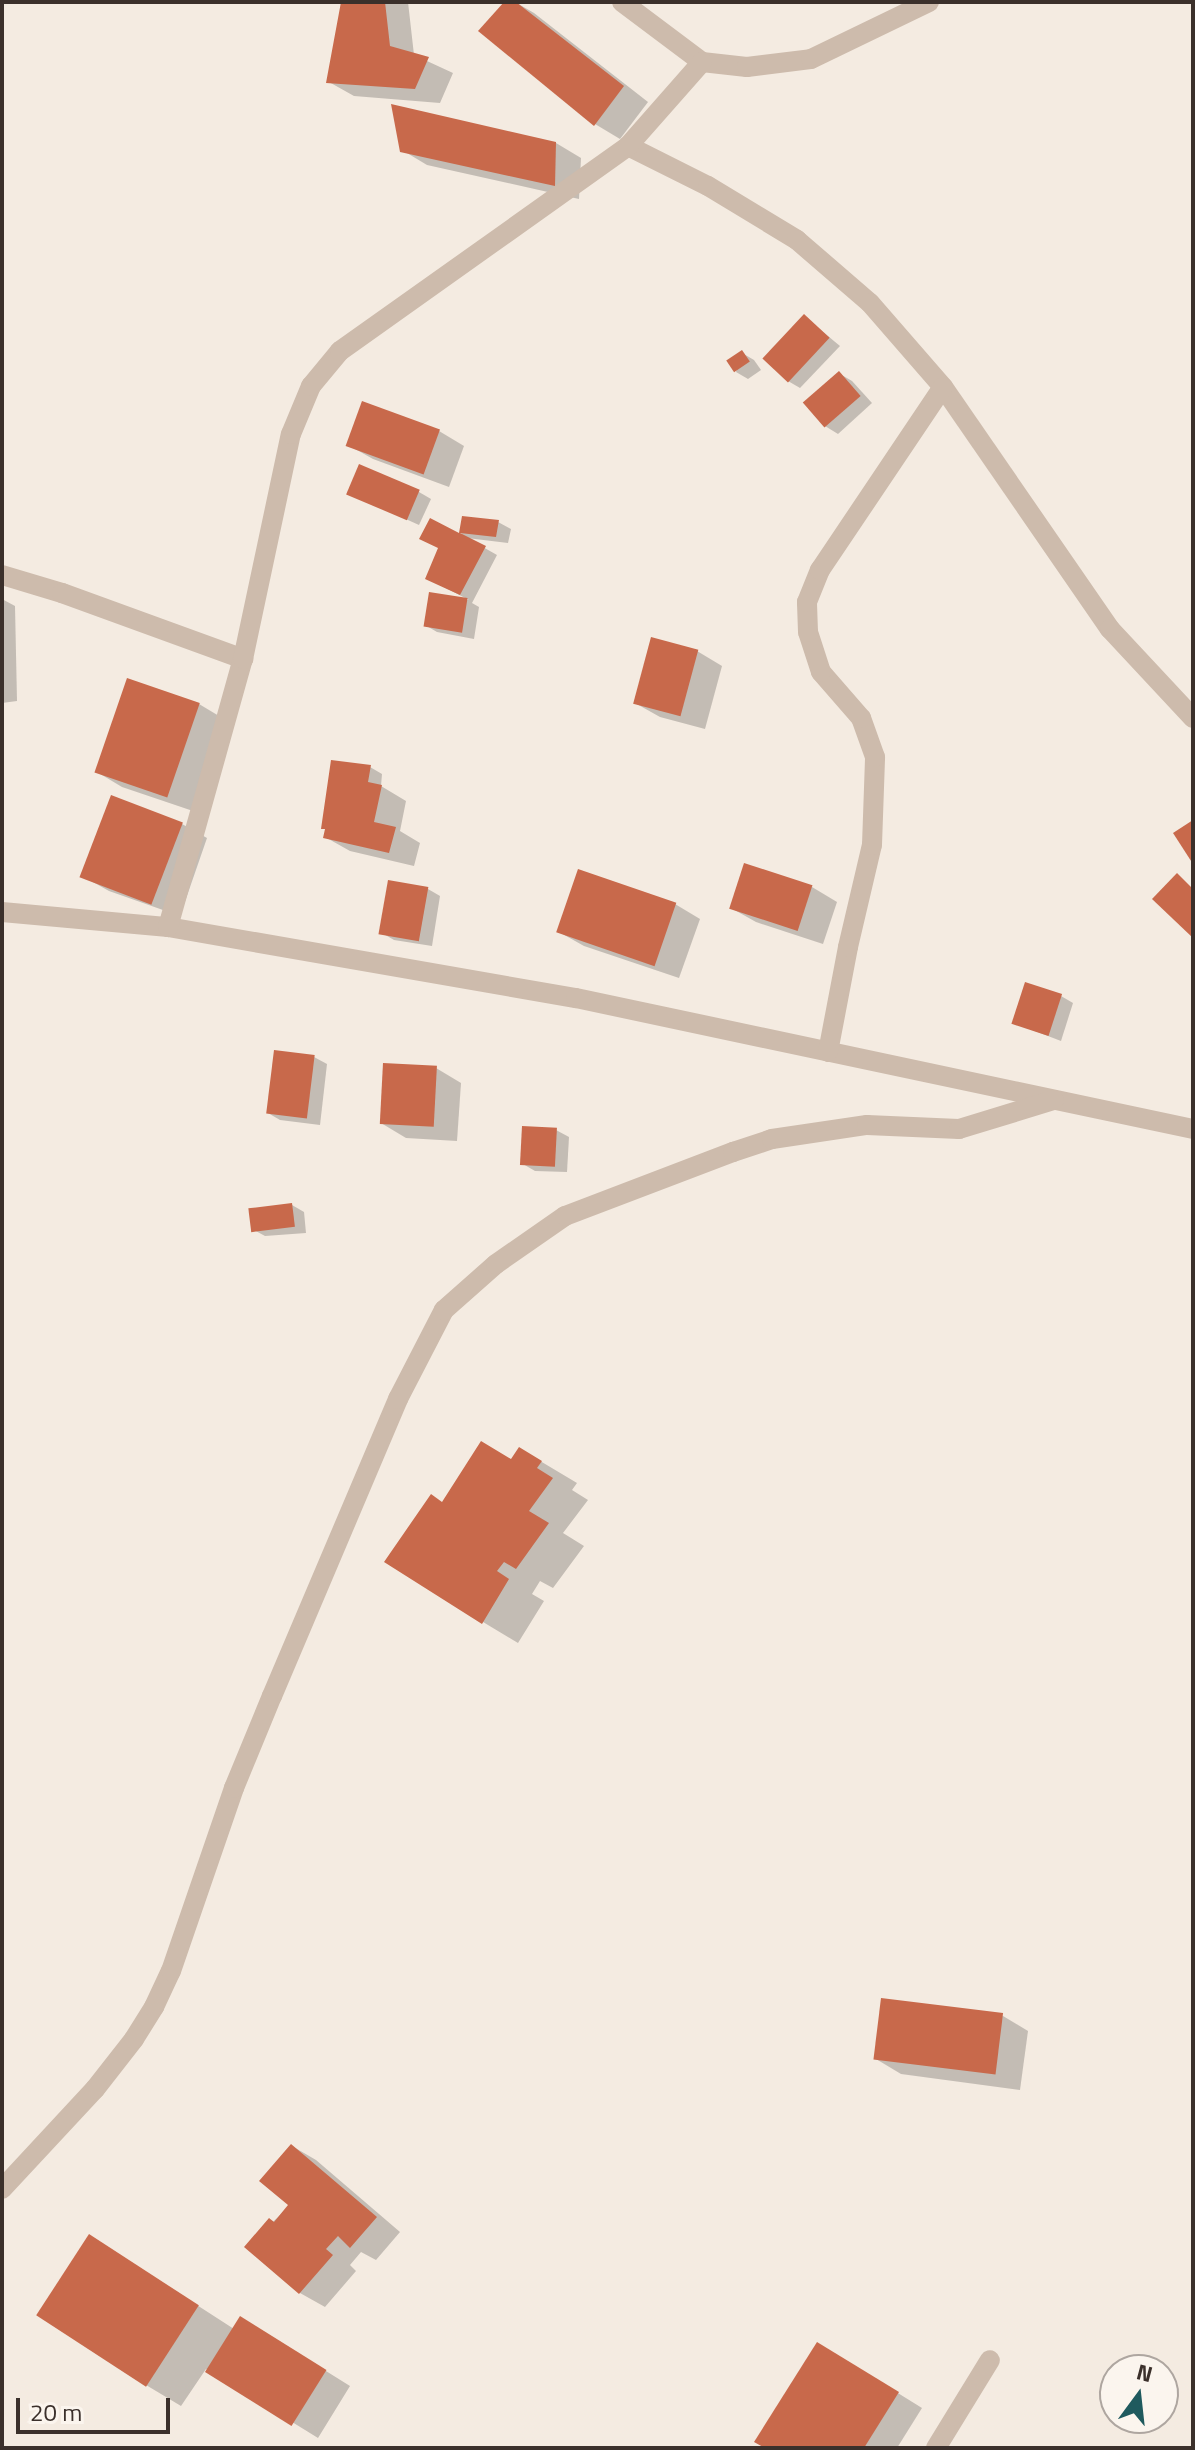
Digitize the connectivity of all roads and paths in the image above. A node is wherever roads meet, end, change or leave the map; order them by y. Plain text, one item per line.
1 (622, 2) edge
2 (929, 2) edge
3 (702, 62) junction
4 (628, 146) junction
5 (943, 387) junction
6 (2, 575) edge
7 (243, 659) junction
8 (1193, 718) edge
9 (2, 912) edge
10 (168, 927) junction
11 (828, 1052) junction
12 (1054, 1100) junction
13 (1193, 1129) edge
14 (2, 2189) edge
15 (990, 2360) dead end
16 (936, 2448) edge

1 - 3 street
2 - 3 street
3 - 4 street
4 - 5 street
4 - 7 street
5 - 8 street
5 - 11 street
6 - 7 street
7 - 10 street
9 - 10 street
10 - 11 street
11 - 12 street
12 - 13 street
12 - 14 street
15 - 16 street

